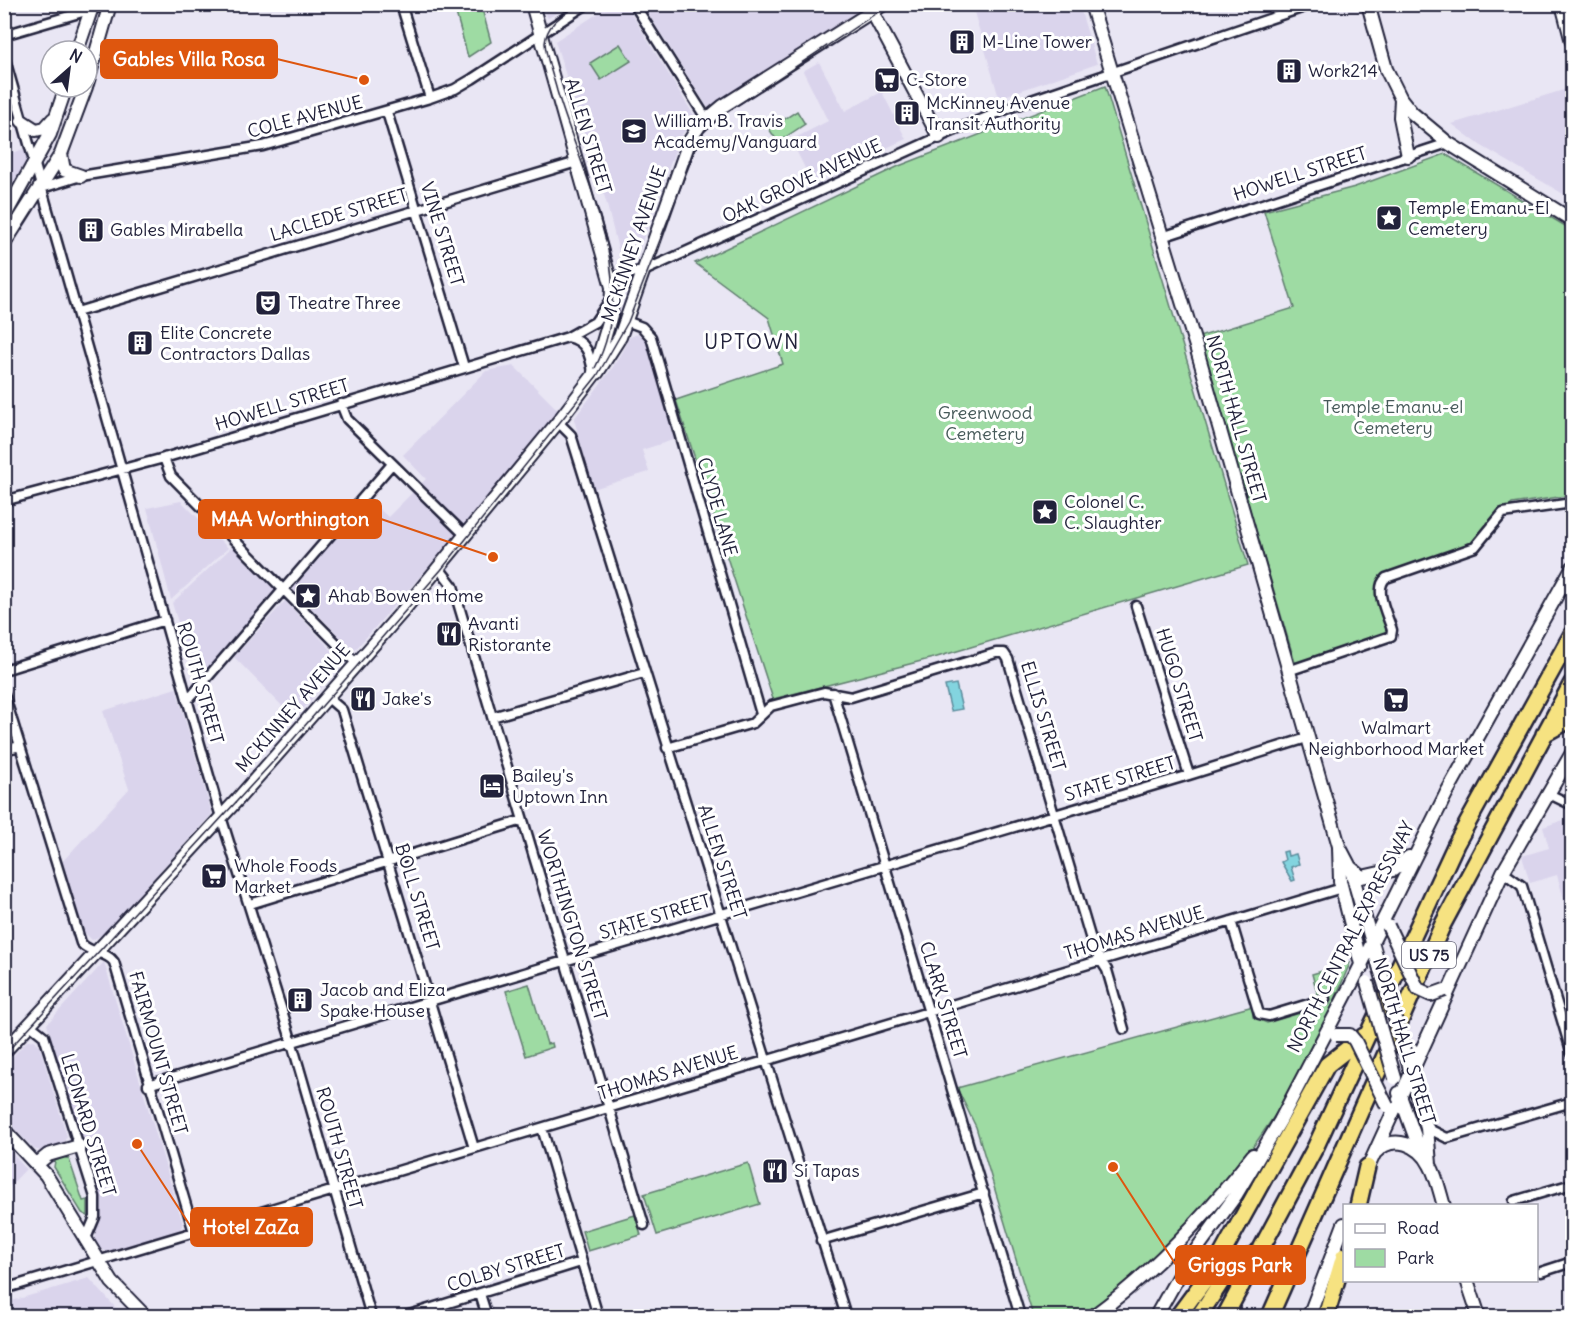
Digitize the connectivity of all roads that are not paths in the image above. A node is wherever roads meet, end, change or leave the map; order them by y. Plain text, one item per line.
1 (110, 4) edge
2 (401, 4) edge
3 (532, 4) edge
4 (587, 4) edge
5 (634, 4) edge
6 (884, 4) edge
7 (1092, 4) edge
8 (1313, 4) edge
9 (1368, 4) edge
10 (1562, 4) edge
11 (92, 7) edge
12 (871, 8) edge
13 (4, 35) edge
14 (540, 36) junction
15 (81, 39) edge
16 (1572, 42) edge
17 (99, 43) edge
18 (4, 56) edge
19 (1111, 72) junction
20 (430, 98) junction
21 (62, 99) edge
22 (82, 99) edge
23 (1401, 99) junction
24 (59, 111) junction
25 (387, 112) junction
26 (706, 118) junction
27 (22, 121) junction
28 (939, 137) junction
29 (1448, 143) junction
30 (62, 154) junction
31 (1408, 156) junction
32 (577, 162) junction
33 (35, 164) junction
34 (81, 176) junction
35 (42, 188) junction
36 (418, 208) junction
37 (4, 217) edge
38 (1572, 220) edge
39 (1162, 237) junction
40 (4, 244) edge
41 (645, 269) junction
42 (610, 278) junction
43 (612, 297) junction
44 (77, 312) junction
45 (626, 321) junction
46 (568, 337) junction
47 (464, 367) junction
48 (593, 376) junction
49 (341, 404) junction
50 (558, 422) junction
51 (164, 458) junction
52 (392, 464) junction
53 (122, 470) junction
54 (4, 501) edge
55 (1572, 503) edge
56 (466, 536) junction
57 (439, 568) junction
58 (1572, 568) edge
59 (284, 590) junction
60 (1136, 606) dead end
61 (165, 620) junction
62 (1572, 634) edge
63 (357, 663) junction
64 (4, 670) edge
65 (1288, 671) junction
66 (644, 673) junction
67 (1572, 683) edge
68 (833, 693) junction
69 (4, 694) edge
70 (327, 697) junction
71 (187, 701) junction
72 (1572, 711) edge
73 (761, 714) junction
74 (492, 717) junction
75 (1544, 734) junction
76 (1307, 738) junction
77 (20, 746) junction
78 (667, 748) junction
79 (4, 750) edge
80 (1572, 753) edge
81 (1190, 775) junction
82 (1547, 793) junction
83 (1572, 805) edge
84 (1055, 815) junction
85 (222, 817) junction
86 (523, 820) junction
87 (1339, 846) junction
88 (1418, 847) junction
89 (388, 861) junction
90 (885, 866) junction
91 (1350, 867) junction
92 (1503, 872) junction
93 (1342, 888) junction
94 (250, 904) junction
95 (1387, 910) junction
96 (720, 915) junction
97 (1231, 921) junction
98 (1371, 942) junction
99 (98, 953) junction
100 (1100, 960) junction
101 (565, 961) junction
102 (1365, 973) junction
103 (1454, 980) junction
104 (1387, 994) junction
105 (431, 999) junction
106 (1325, 999) dead end
107 (929, 1012) junction
108 (30, 1025) junction
109 (1124, 1029) dead end
110 (1382, 1034) junction
111 (1366, 1035) junction
112 (1323, 1040) junction
113 (292, 1041) junction
114 (1425, 1042) junction
115 (4, 1052) edge
116 (1408, 1054) junction
117 (1572, 1054) edge
118 (766, 1060) junction
119 (1411, 1073) junction
120 (148, 1085) junction
121 (1400, 1096) junction
122 (1572, 1102) edge
123 (609, 1108) junction
124 (1280, 1121) junction
125 (542, 1128) junction
126 (1385, 1128) junction
127 (1427, 1128) junction
128 (4, 1130) edge
129 (1447, 1138) junction
130 (79, 1146) junction
131 (474, 1148) junction
132 (1426, 1152) junction
133 (1370, 1161) junction
134 (37, 1164) junction
135 (1572, 1184) edge
136 (1325, 1189) junction
137 (334, 1191) junction
138 (984, 1193) junction
139 (1514, 1201) dead end
140 (1353, 1204) edge
141 (1359, 1204) edge
142 (1443, 1204) edge
143 (644, 1226) dead end
144 (1343, 1227) edge
145 (194, 1232) junction
146 (85, 1241) junction
147 (821, 1241) junction
148 (1261, 1250) junction
149 (1343, 1259) edge
150 (97, 1262) junction
151 (581, 1262) junction
152 (1572, 1262) edge
153 (1541, 1272) dead end
154 (1467, 1282) edge
155 (4, 1289) edge
156 (480, 1294) junction
157 (1180, 1314) edge
158 (845, 1315) edge
159 (145, 1317) edge
160 (371, 1317) edge
161 (406, 1317) edge
162 (487, 1317) edge
163 (598, 1317) edge
164 (832, 1317) edge
165 (1020, 1317) edge
166 (1093, 1317) edge
167 (1155, 1317) edge
168 (1199, 1317) edge
169 (1225, 1317) edge
170 (1262, 1317) edge
171 (1270, 1317) edge
172 (1309, 1317) edge
173 (1326, 1317) edge
174 (1479, 1317) edge

1 - 11 street
1 - 17 street
2 - 20 street
3 - 14 street, ALLEN STREET
4 - 14 street, COLE AVENUE
5 - 26 street
6 - 12 street, MCKINNEY AVENUE
7 - 19 street, NORTH HALL STREET
8 - 19 street, OAK GROVE AVENUE
9 - 23 street
10 - 16 street
11 - 13 street
11 - 15 street
12 - 26 street, MCKINNEY AVENUE
12 - 28 street
14 - 20 street, COLE AVENUE
14 - 32 street, ALLEN STREET
18 - 27 street, ROUTH STREET
19 - 28 street, OAK GROVE AVENUE
19 - 39 street, NORTH HALL STREET
20 - 25 street, COLE AVENUE
21 - 24 street
22 - 30 street
23 - 29 street
23 - 31 street
24 - 27 street
24 - 33 street
25 - 34 street, COLE AVENUE
25 - 36 street, VINE STREET
26 - 41 street, MCKINNEY AVENUE
27 - 33 street, ROUTH STREET
28 - 41 street, OAK GROVE AVENUE
29 - 31 street, HOWELL STREET
29 - 38 street
30 - 34 street
30 - 35 street
31 - 39 street, HOWELL STREET
32 - 36 street, LACLEDE STREET
32 - 42 street, ALLEN STREET
33 - 35 street, ROUTH STREET
33 - 37 street
34 - 35 street, COLE AVENUE
35 - 40 street
35 - 44 street, ROUTH STREET
36 - 44 street, LACLEDE STREET
36 - 47 street, VINE STREET
39 - 65 street, NORTH HALL STREET
41 - 42 street, OAK GROVE AVENUE
41 - 45 street, MCKINNEY AVENUE
42 - 43 street, MCKINNEY AVENUE
43 - 46 street, HOWELL STREET
43 - 48 street, MCKINNEY AVENUE
44 - 53 street, ROUTH STREET
45 - 48 street, MCKINNEY AVENUE
45 - 73 street, CLYDE LANE
46 - 47 street, HOWELL STREET
46 - 48 street
47 - 49 street, HOWELL STREET
48 - 50 street, MCKINNEY AVENUE
49 - 51 street, HOWELL STREET
49 - 52 street
50 - 56 street, MCKINNEY AVENUE
50 - 66 street, ALLEN STREET
51 - 53 street, HOWELL STREET
51 - 59 street
52 - 56 street
52 - 59 street
53 - 54 street, HOWELL STREET
53 - 61 street, ROUTH STREET
55 - 65 street
56 - 57 street, MCKINNEY AVENUE
57 - 63 street, MCKINNEY AVENUE
57 - 74 street, WORTHINGTON STREET
58 - 88 street, NORTH CENTRAL EXPRESSWAY
59 - 63 street
59 - 71 street
60 - 81 street, HUGO STREET
61 - 64 street
61 - 71 street, ROUTH STREET
62 - 111 highway, US 75
63 - 70 street, MCKINNEY AVENUE
65 - 76 street, NORTH HALL STREET
66 - 74 street
66 - 78 street, ALLEN STREET
67 - 75 highway, US 75
68 - 73 street
68 - 84 street, ELLIS STREET
68 - 90 street, CLARK STREET
69 - 77 street, FAIRMOUNT STREET
70 - 85 street, MCKINNEY AVENUE
70 - 89 street, BOLL STREET
71 - 85 street, ROUTH STREET
72 - 75 highway
73 - 78 street
74 - 86 street, WORTHINGTON STREET
75 - 136 highway, US 75
76 - 81 street, STATE STREET
76 - 87 street, NORTH HALL STREET
77 - 79 street
77 - 99 street, FAIRMOUNT STREET
78 - 96 street, ALLEN STREET
80 - 82 street
81 - 84 street, STATE STREET
82 - 83 street
82 - 92 street
84 - 90 street, STATE STREET
84 - 100 street, ELLIS STREET
85 - 94 street, ROUTH STREET
85 - 99 street, MCKINNEY AVENUE
86 - 89 street
86 - 101 street, WORTHINGTON STREET
87 - 91 street, NORTH HALL STREET
87 - 93 street, NORTH HALL STREET
88 - 91 street
88 - 95 street, NORTH CENTRAL EXPRESSWAY
89 - 94 street
89 - 105 street, BOLL STREET
90 - 96 street, STATE STREET
90 - 107 street, CLARK STREET
91 - 98 street, NORTH HALL STREET
92 - 103 street
92 - 117 street
93 - 97 street, THOMAS AVENUE
93 - 102 street, NORTH HALL STREET
94 - 113 street, ROUTH STREET
95 - 98 street, NORTH CENTRAL EXPRESSWAY
95 - 103 street, bridge
96 - 101 street, STATE STREET
96 - 118 street, ALLEN STREET
97 - 100 street, THOMAS AVENUE
97 - 106 street
98 - 102 street, NORTH CENTRAL EXPRESSWAY
98 - 104 street, NORTH HALL STREET, bridge
99 - 108 street, MCKINNEY AVENUE
99 - 120 street, FAIRMOUNT STREET
100 - 107 street, THOMAS AVENUE
100 - 109 street, ELLIS STREET
101 - 105 street, STATE STREET
101 - 123 street, WORTHINGTON STREET
102 - 104 street
102 - 110 street, NORTH HALL STREET, bridge
102 - 112 street, NORTH CENTRAL EXPRESSWAY
103 - 114 street
104 - 116 street, NORTH HALL STREET, bridge
105 - 113 street, STATE STREET
105 - 131 street, BOLL STREET
107 - 118 street, THOMAS AVENUE
107 - 138 street, CLARK STREET
108 - 115 street, MCKINNEY AVENUE
108 - 130 street, LEONARD STREET
110 - 116 street, bridge
110 - 121 street, NORTH HALL STREET, bridge
111 - 148 highway, US 75
111 - 157 highway
112 - 124 street, NORTH CENTRAL EXPRESSWAY
112 - 126 street, bridge
113 - 120 street, STATE STREET
113 - 137 street, ROUTH STREET
114 - 116 street
114 - 119 street
116 - 119 street, NORTH HALL STREET
118 - 123 street, THOMAS AVENUE
118 - 147 street, ALLEN STREET
119 - 121 street
119 - 127 street, NORTH HALL STREET
120 - 145 street, FAIRMOUNT STREET
121 - 126 street
121 - 132 street, NORTH HALL STREET
122 - 129 street
123 - 125 street, THOMAS AVENUE
123 - 143 street, WORTHINGTON STREET
124 - 166 street
124 - 167 street, NORTH CENTRAL EXPRESSWAY
125 - 131 street, THOMAS AVENUE
125 - 151 street
126 - 133 street
127 - 129 street
127 - 132 street, NORTH HALL STREET
128 - 134 street
129 - 132 street
130 - 134 street
130 - 146 street, LEONARD STREET
131 - 137 street, THOMAS AVENUE
132 - 133 street
132 - 142 street, NORTH HALL STREET
133 - 140 street
133 - 141 highway
134 - 146 street
135 - 139 street
136 - 170 highway
136 - 171 highway, US 75
137 - 145 street, THOMAS AVENUE
137 - 160 street, ROUTH STREET
138 - 147 street
138 - 165 street, CLARK STREET
144 - 172 street
145 - 150 street, THOMAS AVENUE
146 - 150 street
147 - 158 street, ALLEN STREET
148 - 168 highway
148 - 169 highway, US 75
149 - 173 highway
150 - 155 street, THOMAS AVENUE
150 - 159 street
151 - 156 street, COLBY STREET
151 - 163 street
152 - 153 street
154 - 174 street
156 - 161 street, COLBY STREET
156 - 162 street
158 - 164 street

